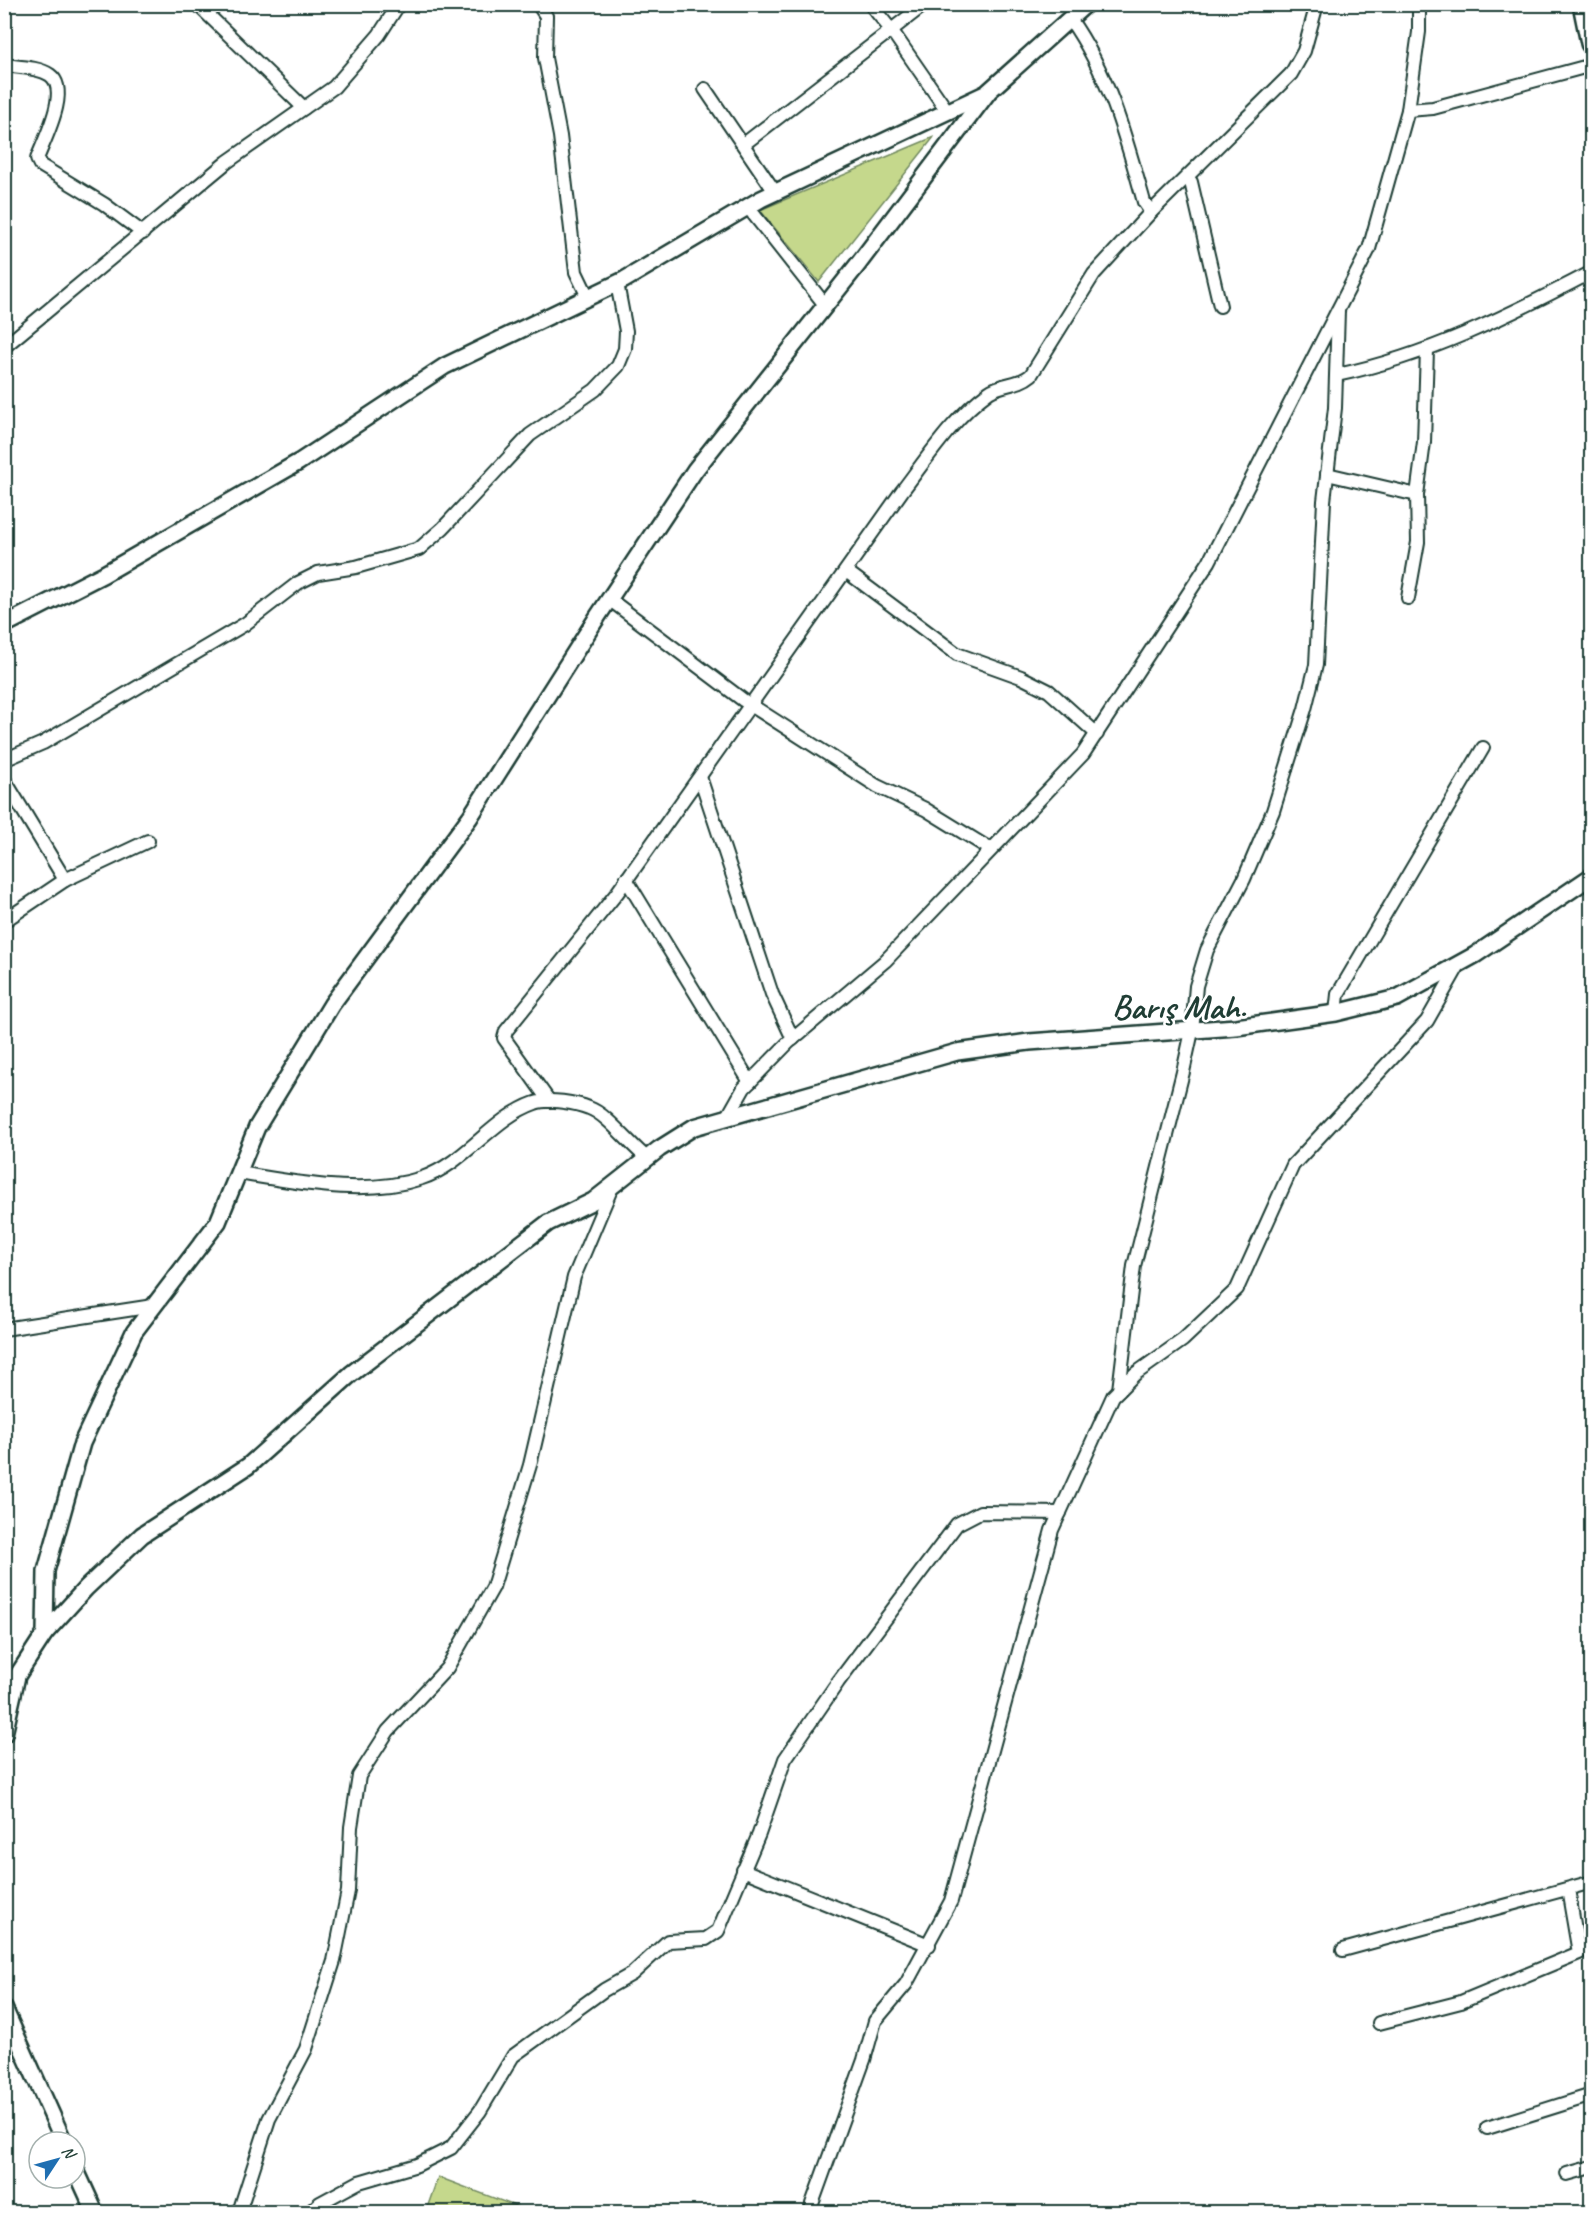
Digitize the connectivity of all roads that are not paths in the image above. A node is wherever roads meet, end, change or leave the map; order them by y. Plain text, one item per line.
1 (197, 4) edge
2 (399, 4) edge
3 (538, 4) edge
4 (870, 4) edge
5 (925, 4) edge
6 (1086, 4) edge
7 (1317, 4) edge
8 (1419, 4) edge
9 (1584, 4) edge
10 (1070, 19) junction
11 (892, 31) junction
12 (1592, 43) edge
13 (4, 65) edge
14 (1592, 65) edge
15 (705, 89) dead end
16 (989, 92) junction
17 (304, 108) junction
18 (1408, 110) junction
19 (948, 112) junction
20 (744, 144) junction
21 (1187, 177) junction
22 (775, 192) junction
23 (747, 206) junction
24 (1151, 212) junction
25 (142, 233) junction
26 (1592, 272) edge
27 (617, 283) junction
28 (588, 297) junction
29 (826, 306) junction
30 (1220, 306) dead end
31 (1338, 307) junction
32 (4, 347) edge
33 (1427, 350) junction
34 (1337, 375) junction
35 (1327, 474) junction
36 (1417, 495) junction
37 (846, 571) junction
38 (1408, 598) dead end
39 (609, 599) junction
40 (4, 625) edge
41 (750, 704) junction
42 (1097, 734) junction
43 (1483, 748) dead end
44 (4, 760) edge
45 (700, 777) junction
46 (4, 779) edge
47 (148, 841) dead end
48 (990, 849) junction
49 (1592, 876) edge
50 (626, 879) junction
51 (65, 880) junction
52 (4, 921) edge
53 (1460, 963) junction
54 (1336, 1013) junction
55 (1192, 1031) junction
56 (793, 1039) junction
57 (750, 1082) junction
58 (549, 1101) junction
59 (727, 1118) junction
60 (647, 1158) junction
61 (238, 1173) junction
62 (612, 1185) junction
63 (153, 1306) junction
64 (4, 1329) edge
65 (1119, 1390) junction
66 (1060, 1513) junction
67 (45, 1633) junction
68 (4, 1734) edge
69 (743, 1870) junction
70 (1592, 1882) edge
71 (1568, 1889) junction
72 (929, 1945) junction
73 (1344, 1950) dead end
74 (4, 2008) edge
75 (1379, 2023) dead end
76 (1592, 2095) edge
77 (1487, 2128) dead end
78 (59, 2130) edge
79 (1592, 2167) edge
80 (1567, 2174) dead end
81 (84, 2190) edge
82 (94, 2212) edge
83 (239, 2212) edge
84 (310, 2212) edge
85 (812, 2212) edge

1 - 17 street
2 - 17 street
3 - 28 street
4 - 11 street
5 - 11 street
6 - 10 street
7 - 21 street
8 - 18 street
9 - 12 highway
10 - 16 street
10 - 24 street
11 - 19 street
11 - 20 street
13 - 25 street
14 - 18 street
15 - 20 street
16 - 19 street
16 - 29 street
17 - 25 street
18 - 31 street
19 - 22 street
20 - 22 street
21 - 24 street
21 - 30 street
22 - 23 street
23 - 27 street
23 - 29 street
24 - 37 street
25 - 32 street
26 - 33 street
27 - 28 street
27 - 44 street
28 - 40 street
29 - 39 street
31 - 34 street
31 - 42 street
33 - 34 street
33 - 36 street
34 - 35 street
35 - 36 street
35 - 55 street
36 - 38 street
37 - 41 street
37 - 42 street
39 - 41 street
39 - 61 street
41 - 45 street
41 - 48 street
42 - 48 street
43 - 54 street
45 - 50 street
45 - 56 street
46 - 51 street
47 - 51 street
48 - 56 street
49 - 53 street
50 - 57 street
50 - 58 street
51 - 52 street
53 - 54 street
53 - 65 street
54 - 55 street
55 - 59 street
55 - 65 street
56 - 57 street
57 - 59 street
58 - 60 street
58 - 61 street
59 - 60 street
60 - 62 street
61 - 63 street
62 - 67 street
62 - 83 street
63 - 64 street
63 - 67 street
65 - 66 street
66 - 69 street
66 - 72 street
67 - 68 street
69 - 72 street
69 - 84 street
70 - 71 street
71 - 73 street
71 - 75 street
72 - 85 street
74 - 78 street
76 - 77 street
79 - 80 street
81 - 82 street

